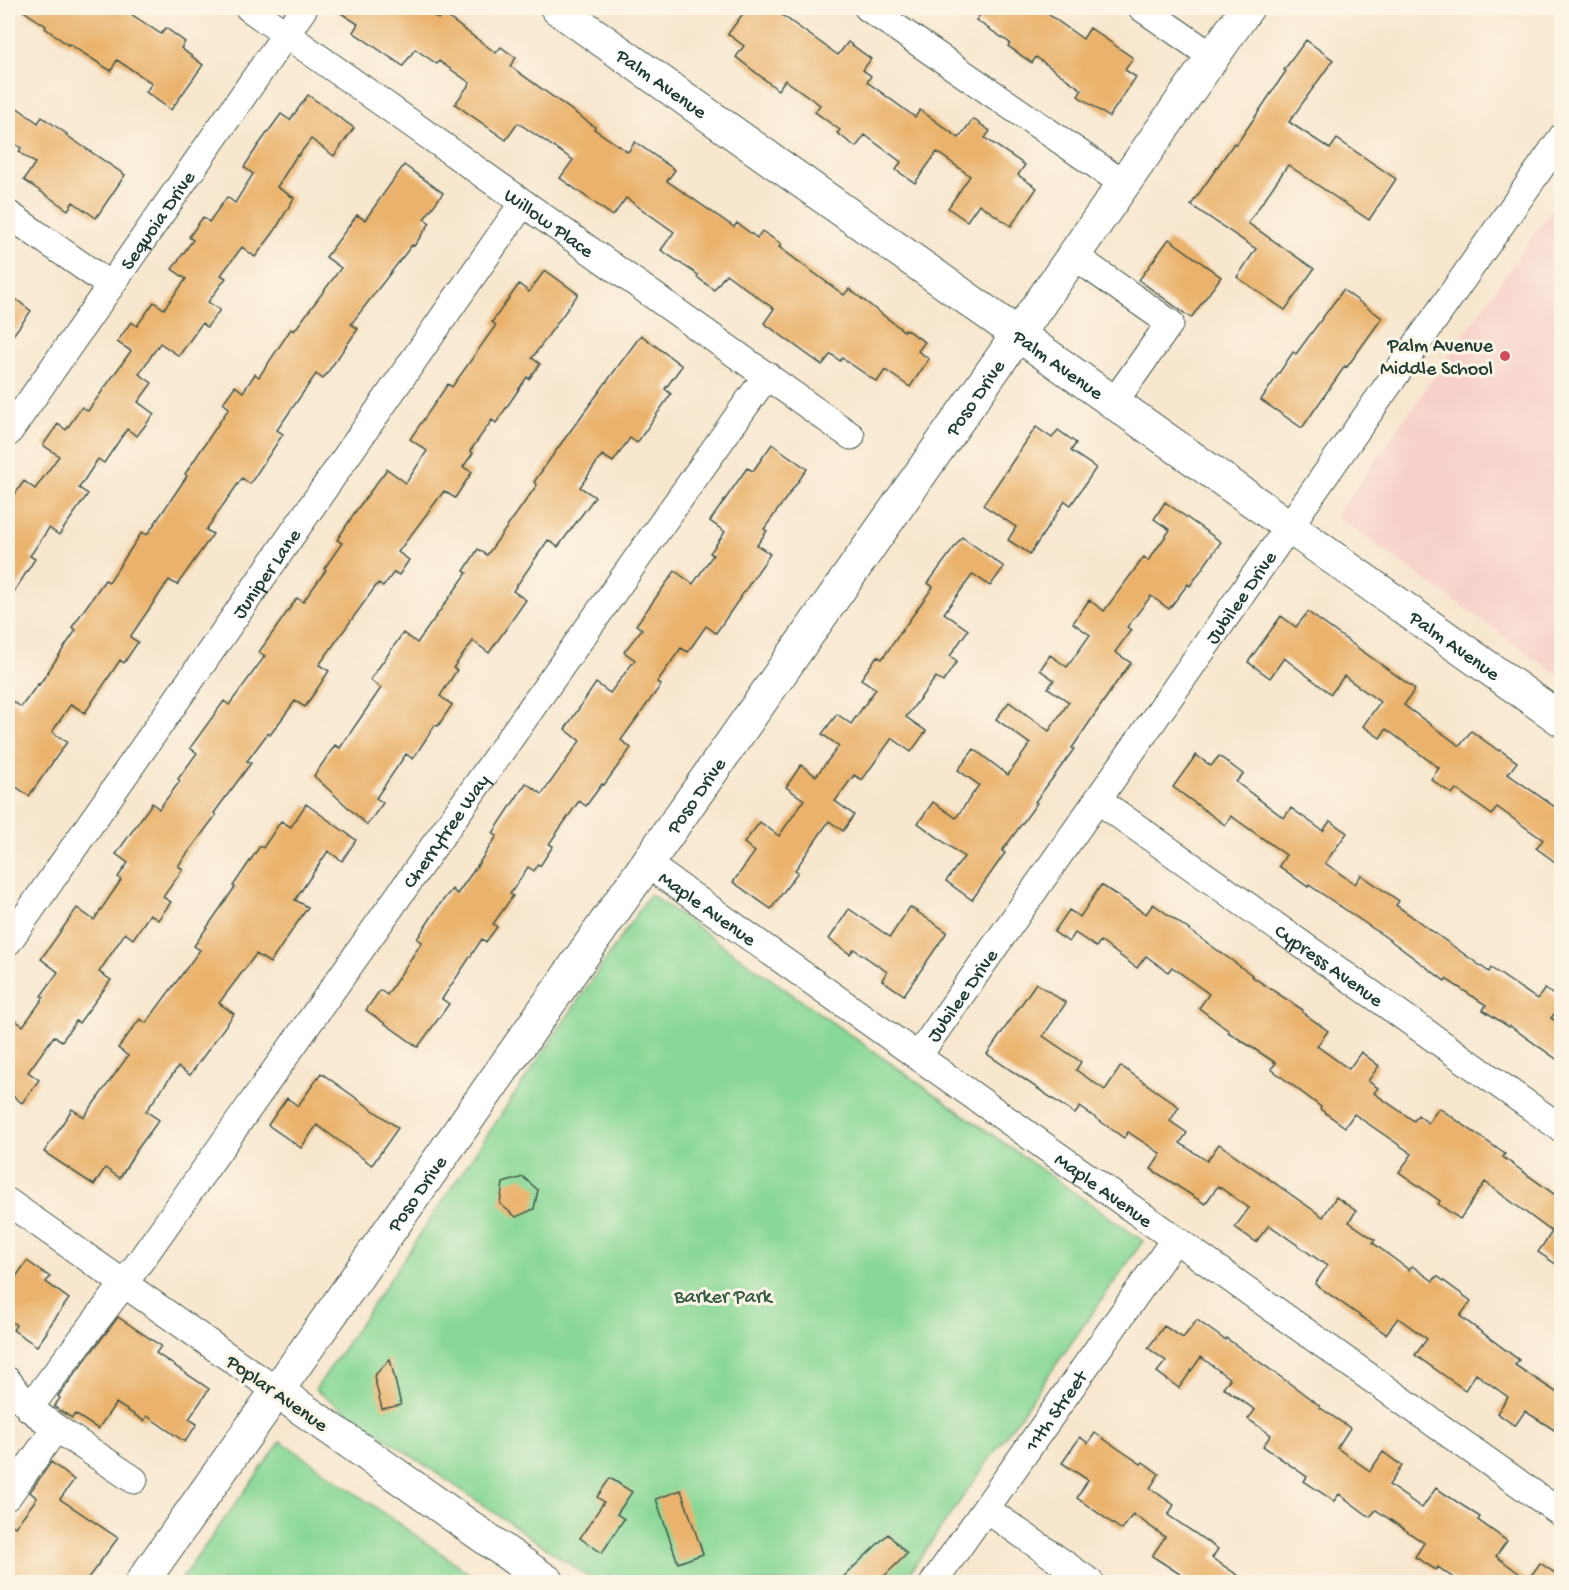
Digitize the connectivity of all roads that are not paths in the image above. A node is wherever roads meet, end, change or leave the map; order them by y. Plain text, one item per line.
1 (249, 8) edge
2 (304, 8) edge
3 (557, 8) edge
4 (868, 8) edge
5 (1142, 8) edge
6 (1247, 8) edge
7 (286, 34) junction
8 (1213, 57) junction
9 (1562, 136) edge
10 (1124, 184) junction
11 (523, 203) junction
12 (8, 214) edge
13 (1074, 256) junction
14 (111, 286) junction
15 (1019, 335) junction
16 (767, 375) junction
17 (1114, 402) junction
18 (8, 433) edge
19 (851, 435) dead end
20 (1290, 527) junction
21 (1562, 720) edge
22 (1098, 800) junction
23 (647, 864) junction
24 (8, 942) edge
25 (918, 1056) junction
26 (1562, 1129) edge
27 (8, 1202) edge
28 (1175, 1239) junction
29 (124, 1284) junction
30 (8, 1381) edge
31 (278, 1391) junction
32 (29, 1408) junction
33 (56, 1428) junction
34 (134, 1480) dead end
35 (8, 1497) edge
36 (986, 1509) junction
37 (1562, 1514) edge
38 (541, 1580) edge
39 (142, 1582) edge
40 (934, 1582) edge
41 (1089, 1582) edge

1 - 7 street, Willow Place
2 - 7 street, Sequoia Drive
3 - 15 main road, Palm Avenue
4 - 10 street
5 - 8 street
6 - 8 main road, Poso Drive
7 - 11 street, Willow Place
7 - 14 street, Sequoia Drive
8 - 10 main road, Poso Drive
9 - 20 street, Jubilee Drive
10 - 13 main road, Poso Drive
11 - 16 street, Willow Place
11 - 24 street, Juniper Lane
12 - 14 street
13 - 15 main road, Poso Drive
13 - 17 street
14 - 18 street, Sequoia Drive
15 - 17 main road, Palm Avenue
15 - 23 main road, Poso Drive
16 - 19 street, Willow Place
16 - 29 street, Cherrytree Way
17 - 20 main road, Palm Avenue
20 - 21 main road, Palm Avenue
20 - 22 street, Jubilee Drive
22 - 25 street, Jubilee Drive
22 - 26 street, Cypress Avenue
23 - 25 street, Maple Avenue
23 - 31 main road, Poso Drive
25 - 28 street, Maple Avenue
27 - 29 street, Poplar Avenue
28 - 36 street, 11th Street
28 - 37 street, Maple Avenue
29 - 31 street, Poplar Avenue
29 - 32 street, Cherrytree Way
30 - 32 street
31 - 38 main road, Poplar Avenue
31 - 39 main road, Poso Drive
32 - 33 street
33 - 34 street
33 - 35 street
36 - 40 street, 11th Street
36 - 41 street

